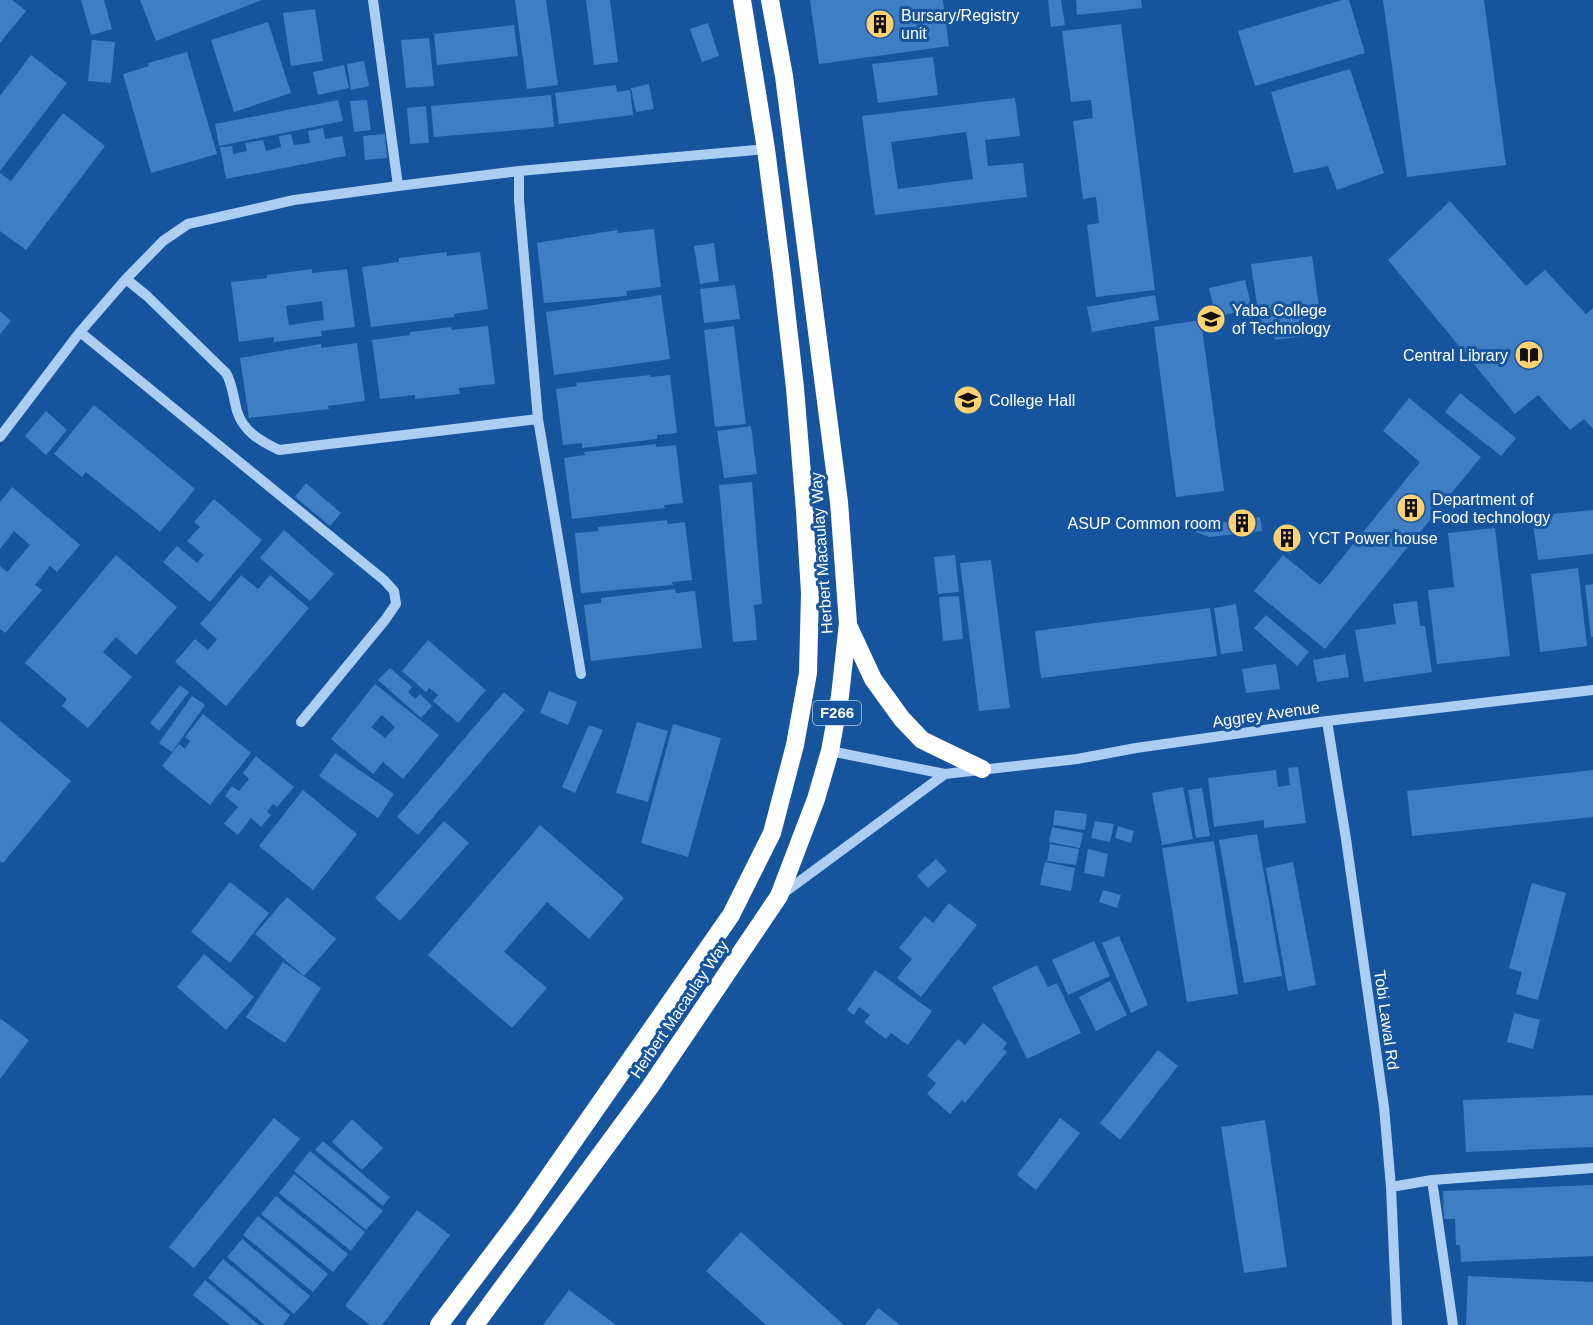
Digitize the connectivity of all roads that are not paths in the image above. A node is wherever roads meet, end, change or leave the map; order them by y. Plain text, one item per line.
1 (373, 0) edge
2 (742, 0) edge
3 (770, 0) edge
4 (766, 149) junction
5 (519, 171) junction
6 (398, 186) junction
7 (126, 279) junction
8 (80, 332) junction
9 (538, 419) junction
10 (0, 437) edge
11 (848, 623) junction
12 (581, 674) dead end
13 (1593, 690) edge
14 (1327, 721) junction
15 (301, 722) dead end
16 (830, 751) junction
17 (982, 769) junction
18 (945, 774) junction
19 (779, 896) junction
20 (1593, 1168) edge
21 (1431, 1180) junction
22 (1391, 1187) junction
23 (439, 1325) edge
24 (475, 1325) edge
25 (1397, 1325) edge
26 (1453, 1325) edge

1 - 6 street
2 - 4 highway, Herbert Macaulay Way / F266
3 - 11 highway, Herbert Macaulay Way / F266
4 - 5 street
4 - 23 highway, Herbert Macaulay Way / F266
5 - 6 street
5 - 9 street
6 - 7 street
7 - 8 street
7 - 9 street
8 - 10 street
8 - 15 street
9 - 12 street
11 - 16 highway, Herbert Macaulay Way / F266
11 - 17 highway
13 - 14 street, Aggrey Avenue
14 - 17 street, Aggrey Avenue
14 - 22 street, Tobi Lawal Rd
16 - 18 street
16 - 19 highway, Herbert Macaulay Way / F266
17 - 18 street, Aggrey Avenue
18 - 19 street
19 - 24 highway, Herbert Macaulay Way / F266
20 - 21 street
21 - 22 street
21 - 26 street
22 - 25 street, Tobi Lawal Rd

